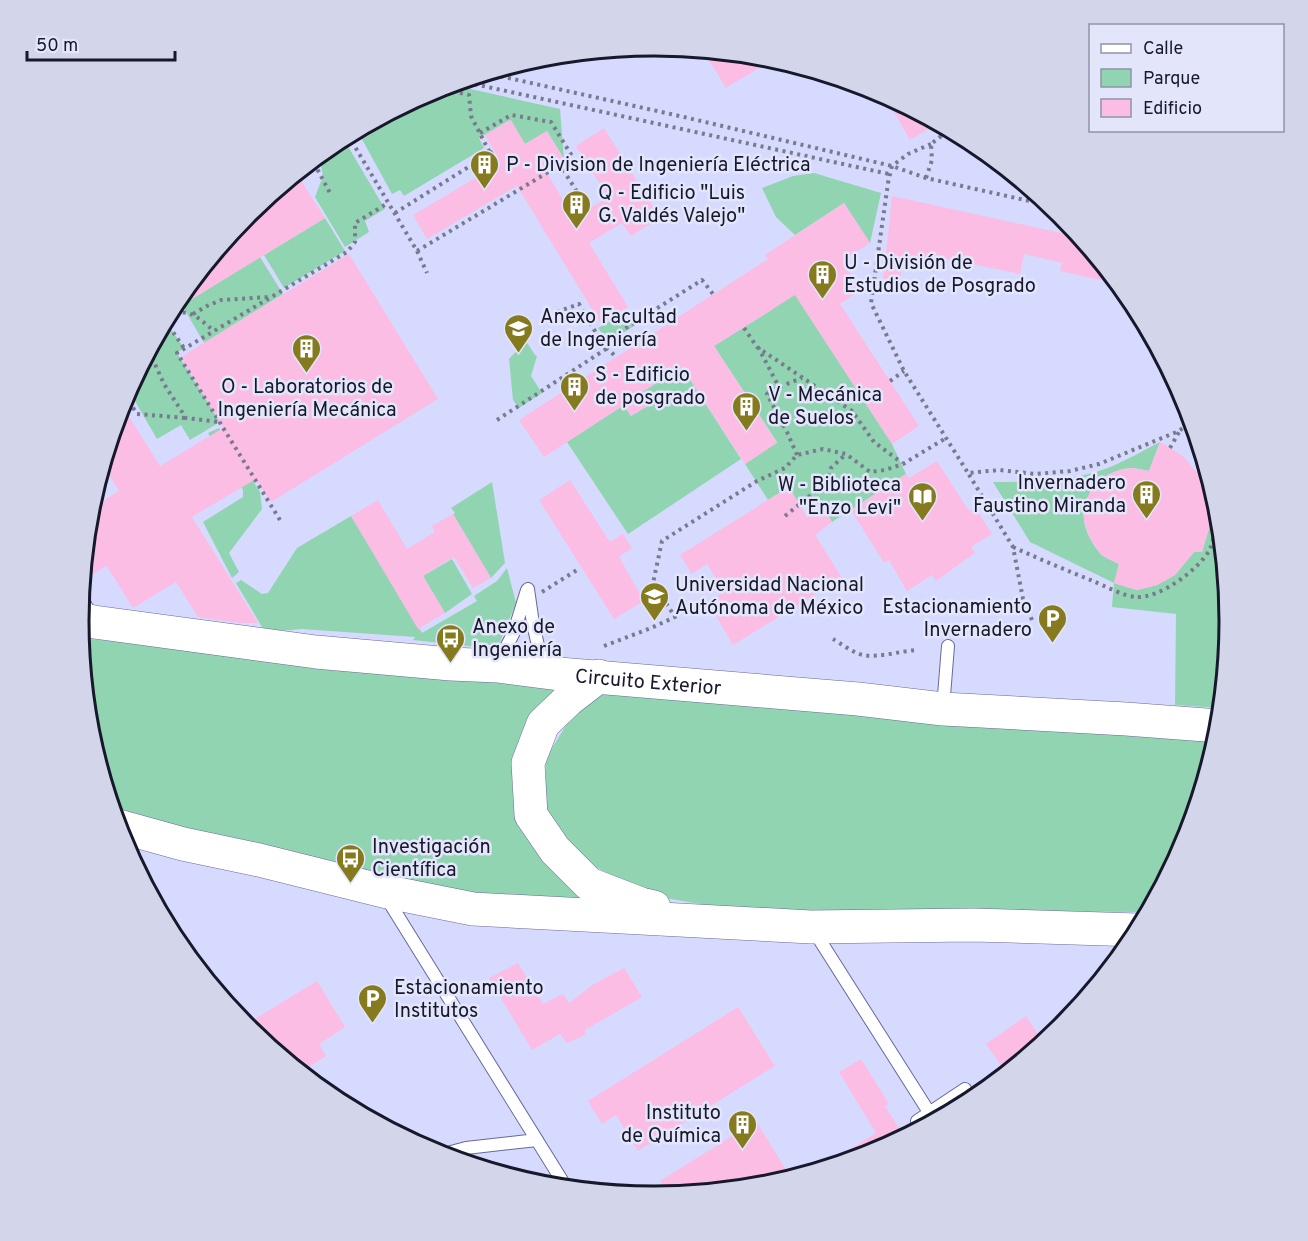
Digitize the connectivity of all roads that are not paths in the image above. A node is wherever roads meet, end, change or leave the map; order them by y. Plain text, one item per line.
1 (89, 613) edge
2 (948, 646) dead end
3 (602, 661) junction
4 (497, 666) junction
5 (559, 674) junction
6 (943, 709) junction
7 (1209, 725) edge
8 (129, 829) edge
9 (383, 891) junction
10 (714, 921) junction
11 (811, 927) junction
12 (1127, 930) edge
13 (966, 1091) edge
14 (950, 1101) edge
15 (930, 1113) edge
16 (537, 1140) junction
17 (458, 1150) edge
18 (560, 1178) edge

1 - 4 street, Circuito Exterior
2 - 6 lane
3 - 5 street, Circuito Exterior
3 - 6 street, Circuito Exterior
3 - 10 street
4 - 5 street, Circuito Exterior
4 - 5 lane
6 - 7 street, Circuito Exterior
8 - 9 street
9 - 10 street
9 - 16 lane
10 - 11 street
11 - 12 street
11 - 15 lane
13 - 14 lane
16 - 17 lane
16 - 18 lane

